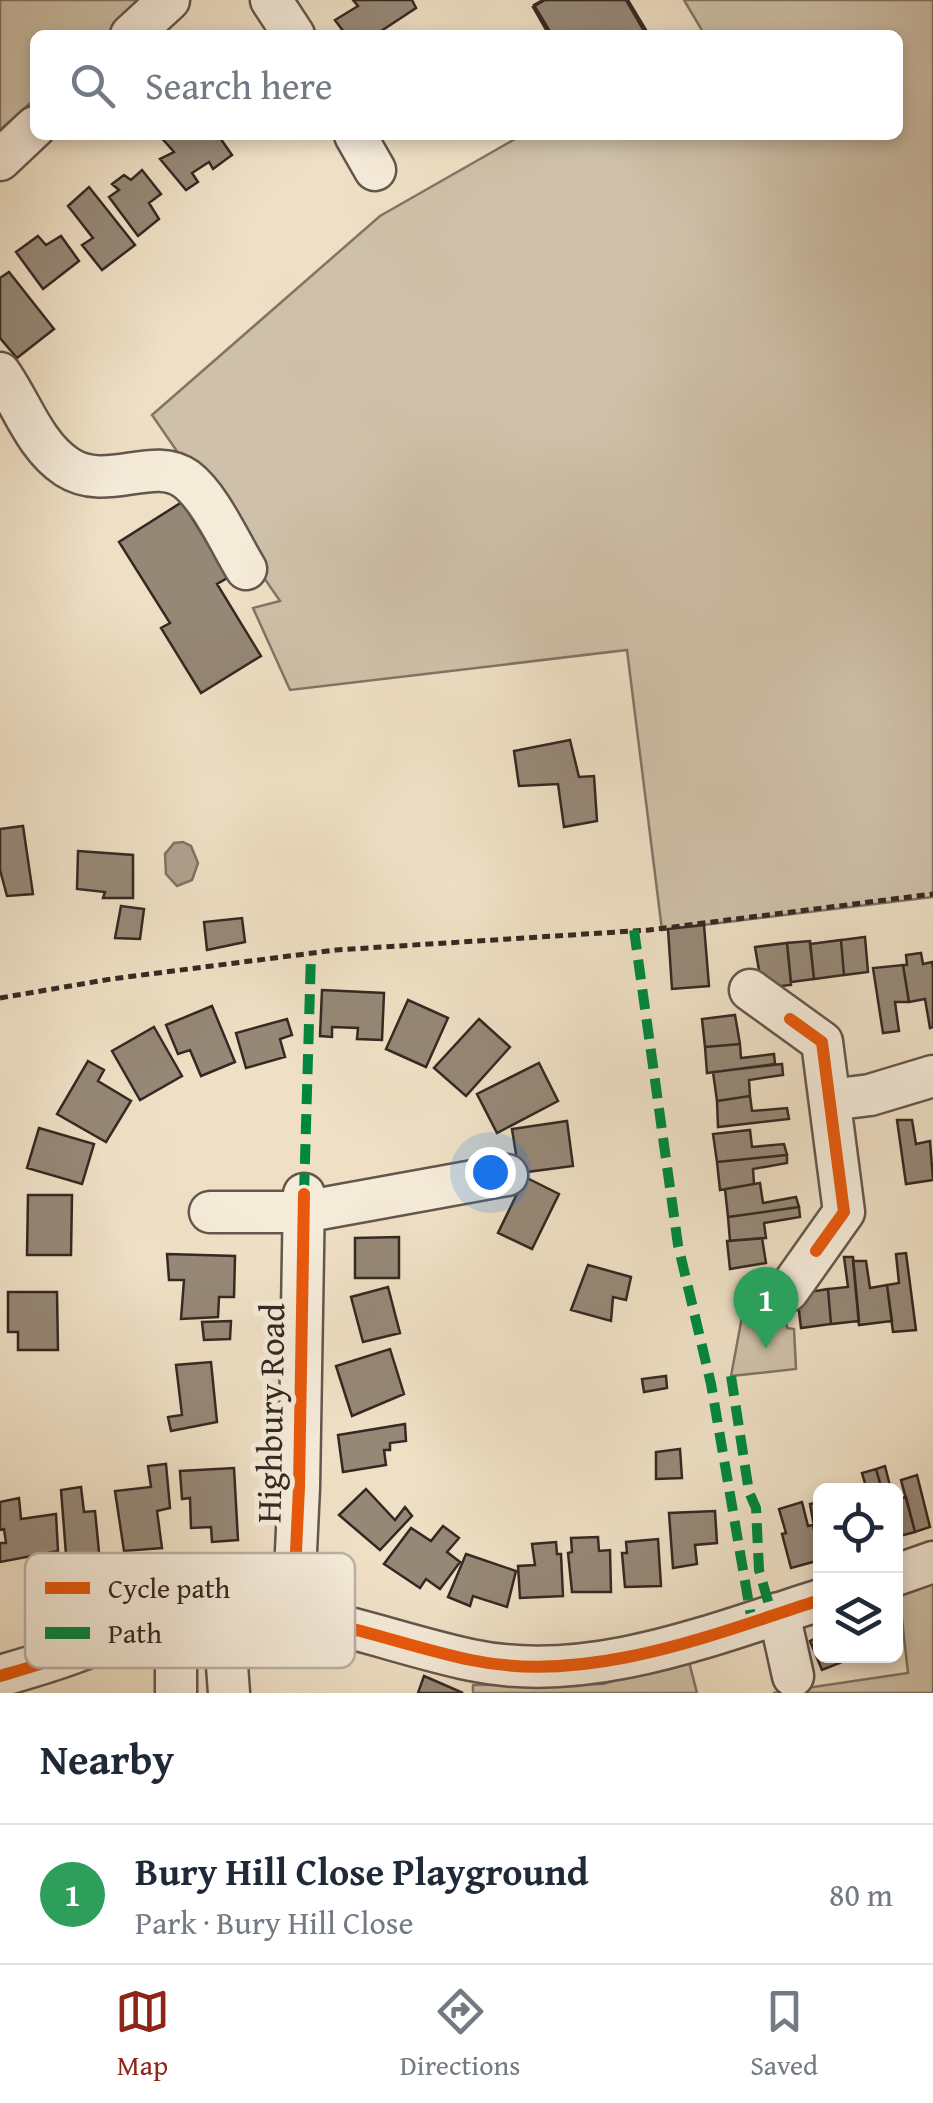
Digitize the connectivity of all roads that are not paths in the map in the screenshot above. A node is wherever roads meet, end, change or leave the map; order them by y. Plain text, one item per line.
1 (168, 0) edge
2 (271, 0) edge
3 (136, 30) edge
4 (291, 30) edge
5 (30, 132) edge
6 (358, 140) edge
7 (0, 160) edge
8 (376, 170) dead end
9 (0, 373) edge
10 (246, 569) dead end
11 (750, 990) dead end
12 (933, 1076) edge
13 (830, 1100) junction
14 (507, 1175) dead end
15 (303, 1203) junction
16 (210, 1212) dead end
17 (788, 1291) dead end
18 (296, 1553) edge
19 (933, 1562) edge
20 (899, 1573) edge
21 (813, 1602) edge
22 (779, 1613) junction
23 (355, 1631) edge
24 (26, 1668) edge
25 (227, 1668) edge
26 (0, 1676) edge
27 (792, 1676) dead end
28 (229, 1693) edge

1 - 3 street
2 - 4 street
5 - 7 street
6 - 8 street
9 - 10 street
11 - 13 street
12 - 13 street
13 - 17 street
14 - 15 street
15 - 16 street
15 - 18 street, Highbury Road
19 - 20 street
21 - 22 street
22 - 23 street
22 - 27 street
24 - 26 street
25 - 28 street

